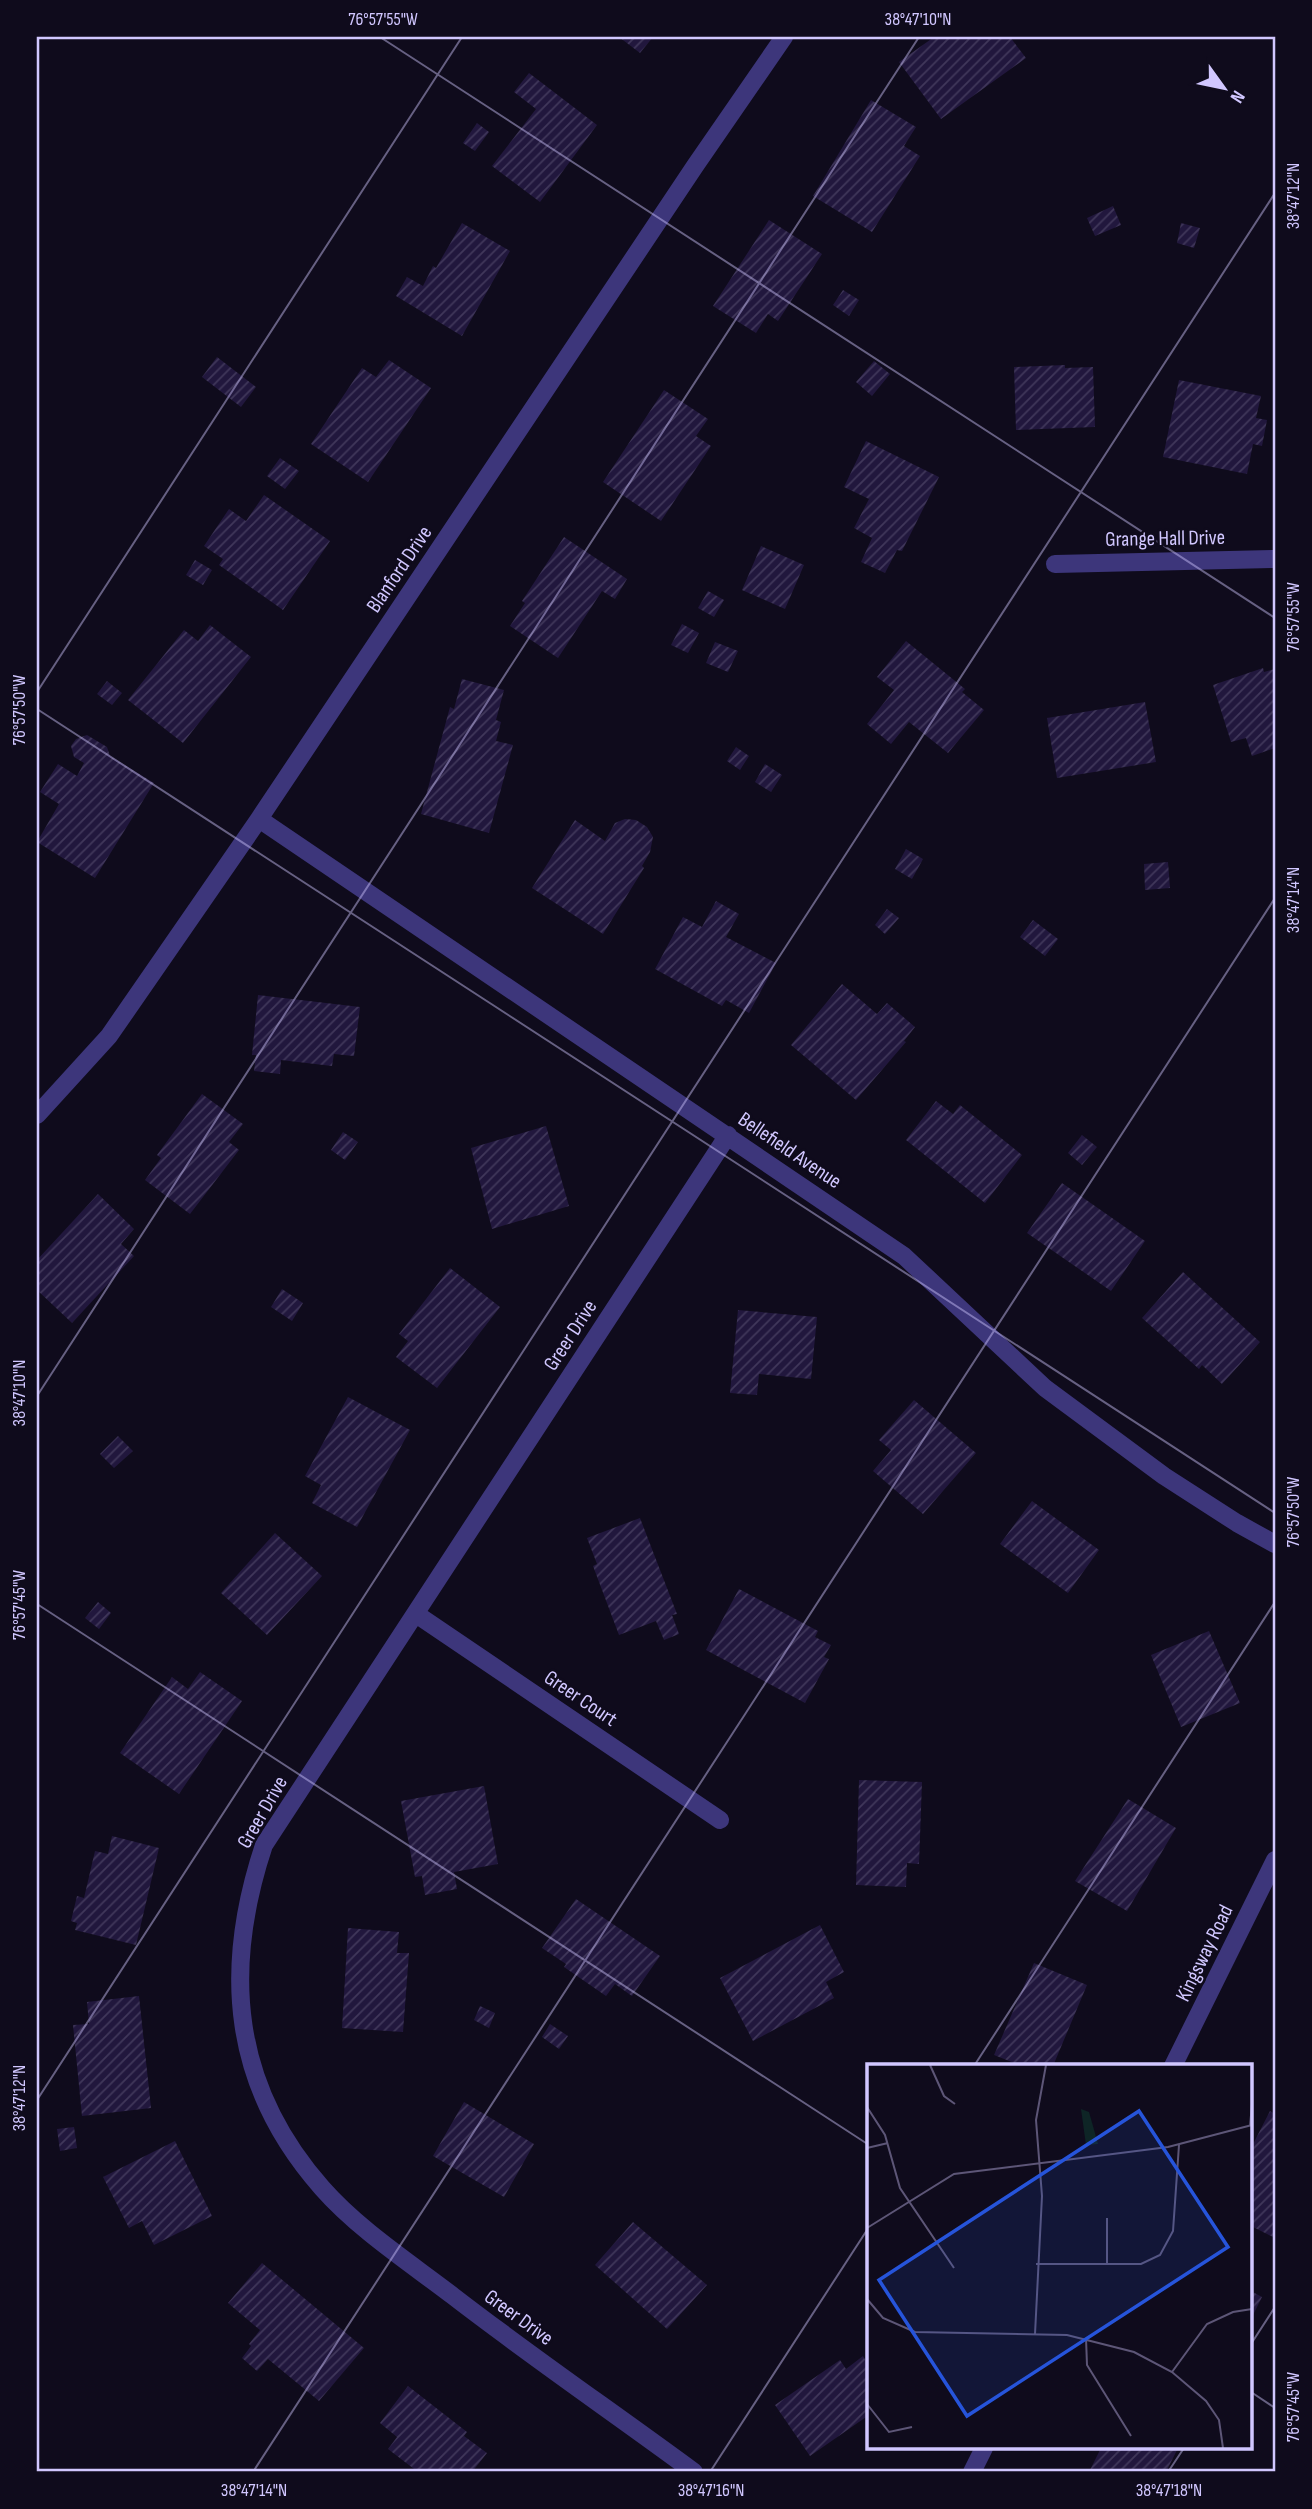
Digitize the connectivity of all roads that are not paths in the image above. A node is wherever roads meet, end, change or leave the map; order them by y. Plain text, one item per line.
1 (785, 37) edge
2 (1275, 559) edge
3 (1055, 564) dead end
4 (259, 818) junction
5 (37, 1115) edge
6 (728, 1135) junction
7 (1275, 1544) edge
8 (416, 1614) junction
9 (720, 1820) dead end
10 (1275, 1860) edge
11 (1174, 2064) edge
12 (983, 2450) edge
13 (694, 2472) edge
14 (972, 2472) edge

1 - 4 street, Blanford Drive
2 - 3 street, Grange Hall Drive
4 - 5 street, Blanford Drive
4 - 6 street, Bellefield Avenue
6 - 7 street, Bellefield Avenue
6 - 8 street, Greer Drive
8 - 9 street, Greer Court
8 - 13 street, Greer Drive
10 - 11 street, Kingsway Road
12 - 14 street

